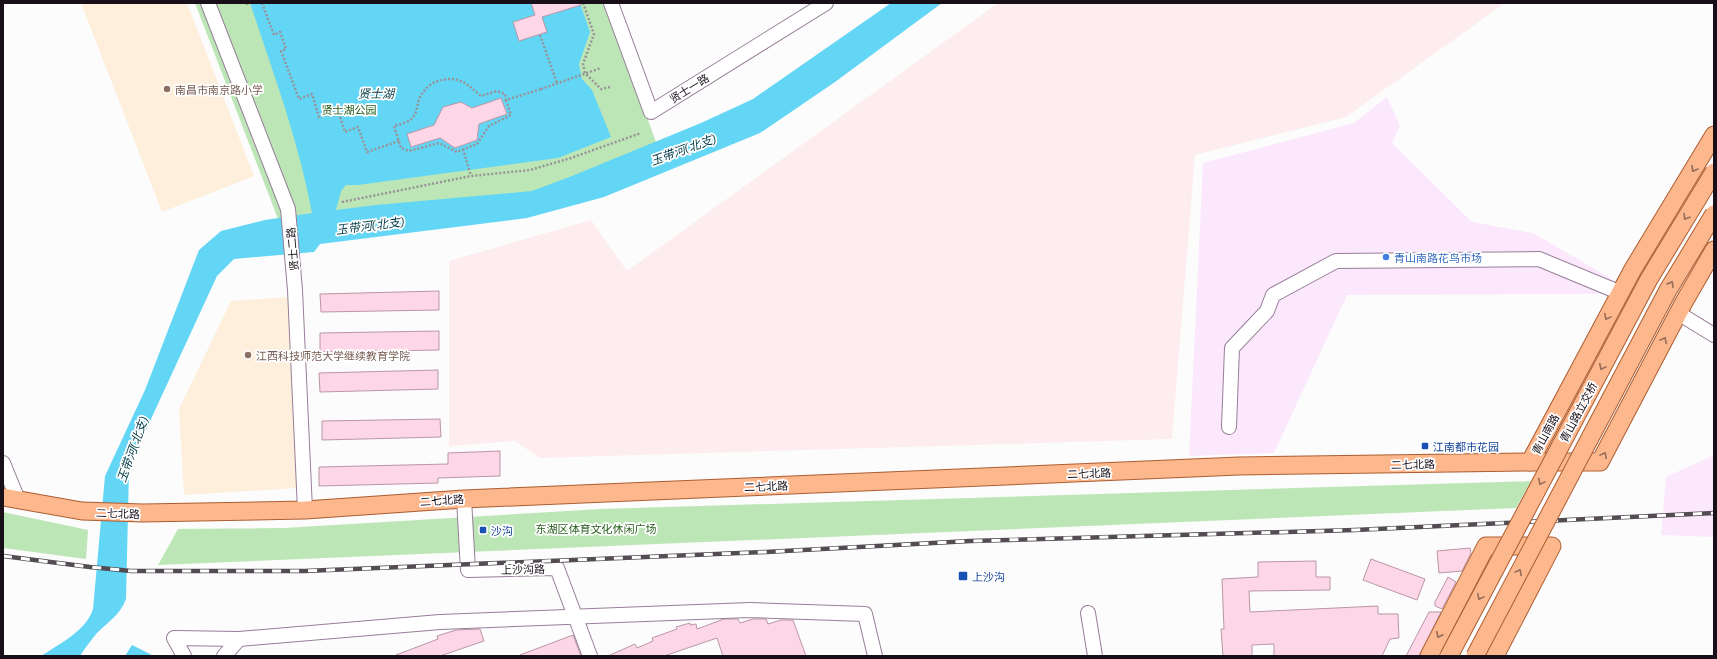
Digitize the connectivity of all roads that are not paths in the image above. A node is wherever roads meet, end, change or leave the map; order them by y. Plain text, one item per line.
1 (208, 3) edge
2 (612, 3) edge
3 (826, 3) edge
4 (1714, 135) edge
5 (1714, 172) edge
6 (1714, 214) edge
7 (1714, 250) edge
8 (1621, 293) junction
9 (1678, 313) junction
10 (1714, 335) edge
11 (1229, 427) dead end
12 (1530, 462) junction
13 (3, 463) edge
14 (3, 479) edge
15 (11, 499) edge
16 (464, 499) junction
17 (305, 510) junction
18 (1088, 613) dead end
19 (576, 618) junction
20 (239, 640) junction
21 (184, 656) edge
22 (224, 656) edge
23 (590, 656) edge
24 (875, 656) edge
25 (1095, 656) edge
26 (1429, 656) edge
27 (1449, 656) edge
28 (1475, 656) edge
29 (1495, 656) edge

1 - 17 street, 贤士二路
2 - 3 street, 贤士一路
4 -> 8 main road, 青山南路
5 -> 27 main road, 青山路立交桥, bridge
28 -> 6 main road, 青山路立交桥, bridge
7 - 9 main road, 青山南路
8 - 11 street
8 -> 12 main road, 青山南路
9 - 10 street
12 -> 9 main road, 青山南路
12 - 16 main road, 二七北路
13 - 15 street
14 - 15 street
15 - 17 main road, 二七北路
16 - 17 main road, 二七北路
16 - 19 street, 上沙沟路
18 - 25 street
19 - 20 street
19 - 23 street, 上沙沟路
19 - 24 street
20 - 21 street
20 - 22 street
29 -> 26 main road

